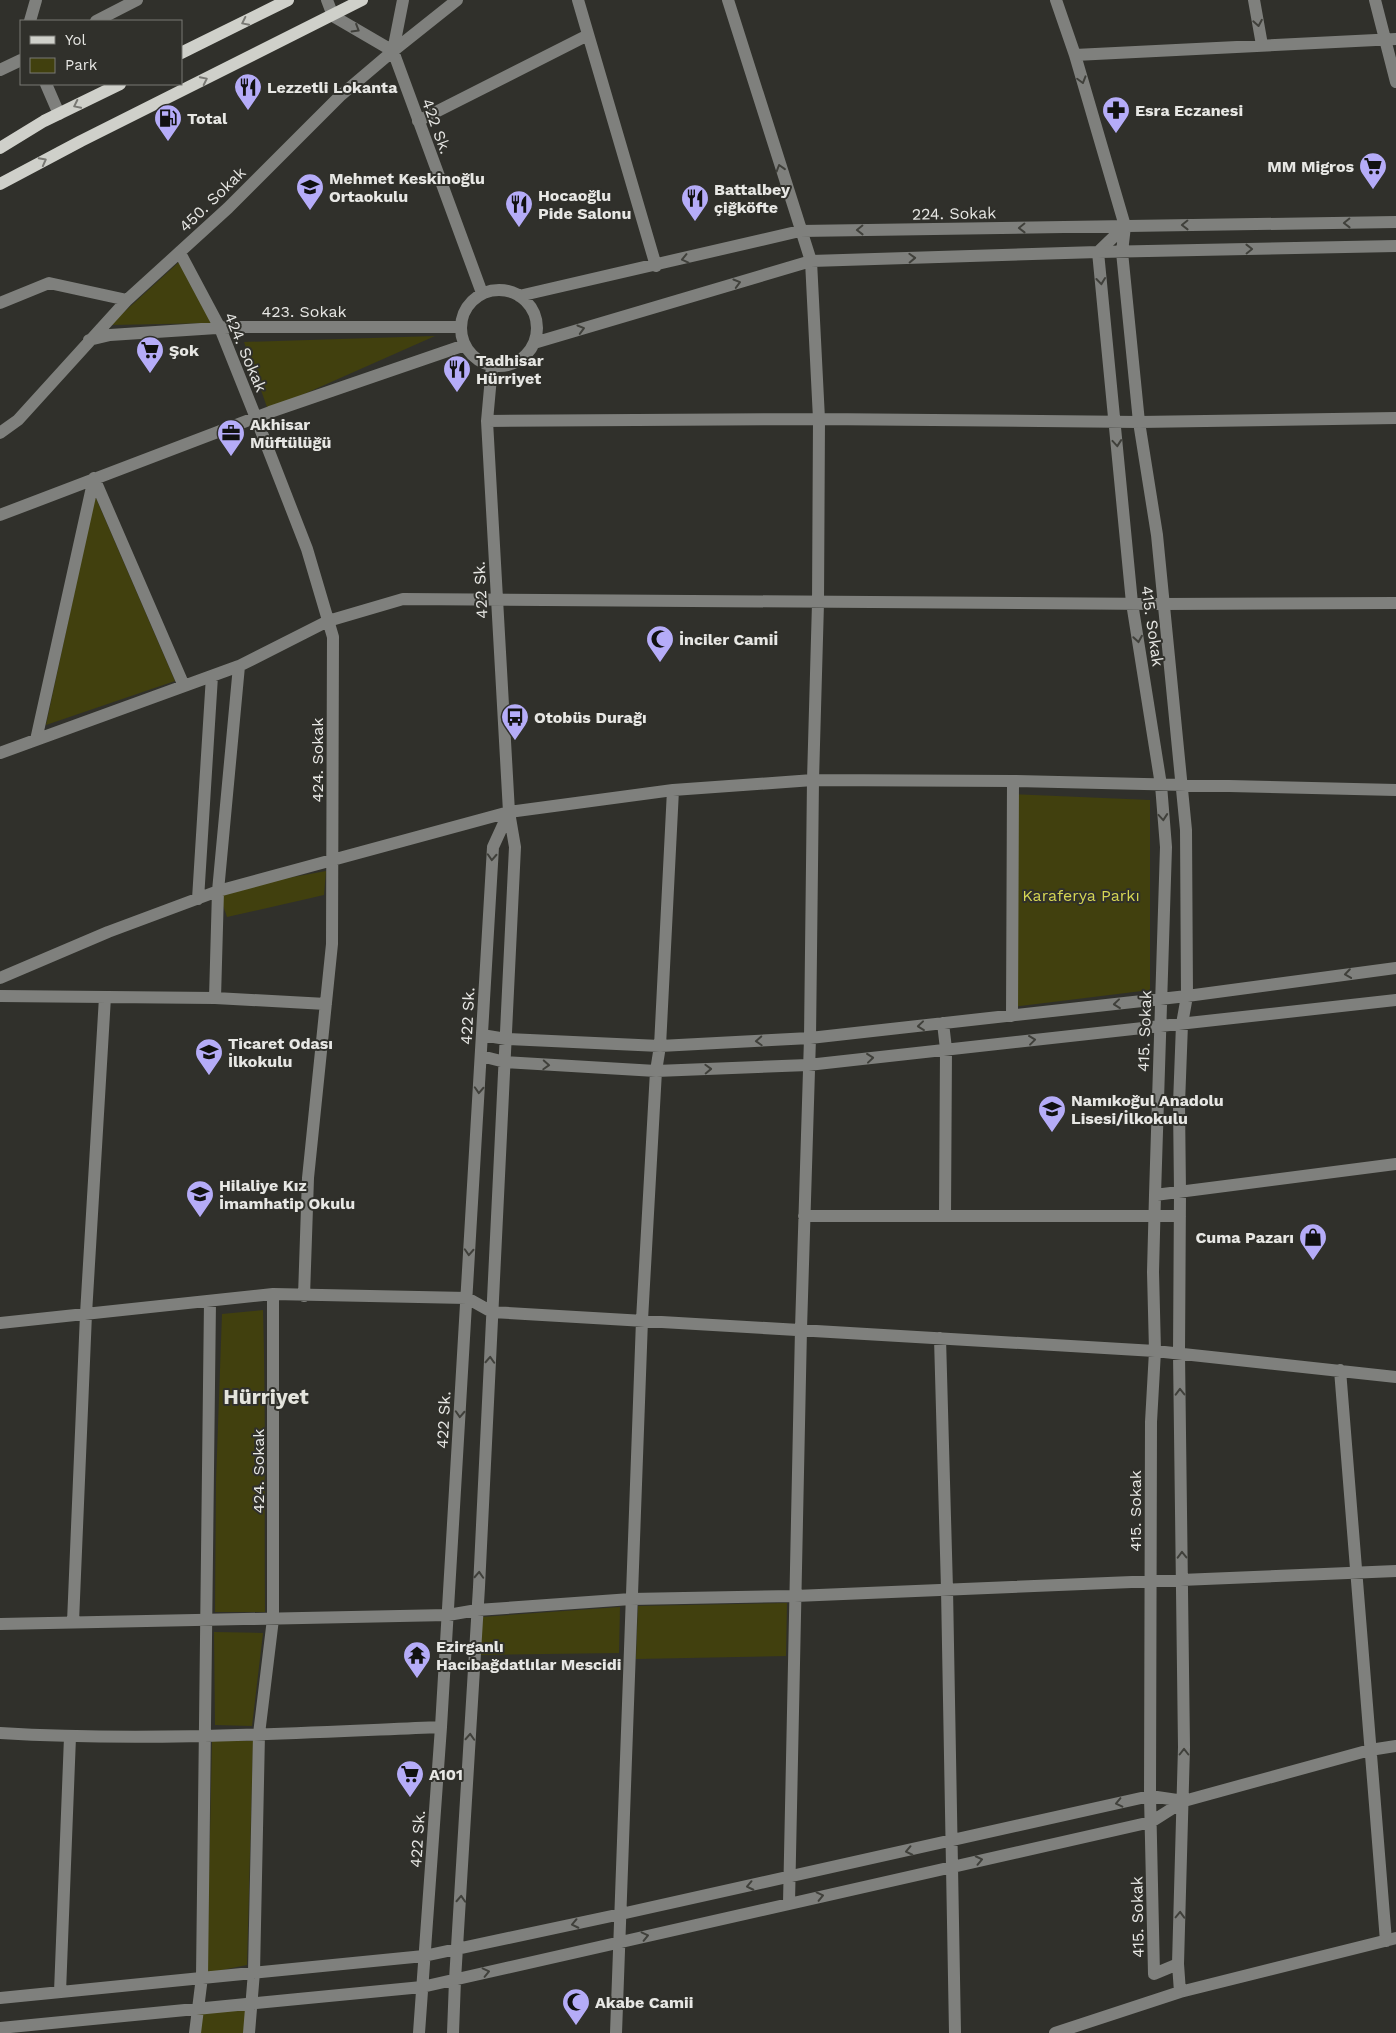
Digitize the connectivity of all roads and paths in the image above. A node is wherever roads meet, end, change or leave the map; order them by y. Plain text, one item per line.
1 (36, 0) edge
2 (137, 0) edge
3 (288, 0) edge
4 (327, 0) edge
5 (362, 0) edge
6 (403, 0) edge
7 (458, 0) edge
8 (578, 0) edge
9 (728, 0) edge
10 (1056, 0) edge
11 (1254, 0) edge
12 (1375, 0) edge
13 (334, 16) junction
14 (30, 20) edge
15 (98, 20) edge
16 (588, 35) junction
17 (1391, 39) edge
18 (1262, 45) junction
19 (393, 51) junction
20 (182, 53) edge
21 (1075, 55) junction
22 (20, 60) edge
23 (0, 70) edge
24 (1396, 82) edge
25 (46, 85) edge
26 (118, 85) edge
27 (59, 114) junction
28 (418, 121) junction
29 (0, 148) edge
30 (0, 184) edge
31 (1396, 222) edge
32 (1125, 226) junction
33 (800, 231) junction
34 (1396, 246) edge
35 (1098, 252) junction
36 (1122, 252) junction
37 (180, 253) junction
38 (811, 261) junction
39 (656, 266) junction
40 (482, 293) junction
41 (519, 296) junction
42 (128, 300) junction
43 (0, 303) edge
44 (460, 327) junction
45 (220, 328) junction
46 (89, 340) junction
47 (534, 342) junction
48 (465, 345) junction
49 (492, 366) junction
50 (256, 418) junction
51 (1396, 418) edge
52 (819, 419) junction
53 (487, 421) junction
54 (1115, 422) junction
55 (1139, 422) junction
56 (0, 433) edge
57 (94, 478) junction
58 (0, 515) edge
59 (497, 601) junction
60 (818, 602) junction
61 (1132, 603) junction
62 (1396, 603) edge
63 (1162, 604) junction
64 (328, 621) junction
65 (238, 666) junction
66 (212, 676) junction
67 (184, 686) junction
68 (36, 740) junction
69 (0, 753) edge
70 (813, 780) junction
71 (1013, 781) junction
72 (1161, 785) junction
73 (1182, 785) junction
74 (673, 790) junction
75 (1396, 790) edge
76 (509, 812) junction
77 (333, 860) junction
78 (218, 891) junction
79 (198, 898) junction
80 (1396, 968) edge
81 (0, 978) edge
82 (0, 996) edge
83 (1187, 996) junction
84 (105, 997) junction
85 (216, 998) junction
86 (1162, 999) junction
87 (1396, 1000) edge
88 (326, 1004) junction
89 (1012, 1016) junction
90 (943, 1023) junction
91 (1182, 1024) junction
92 (1160, 1025) junction
93 (482, 1035) junction
94 (810, 1038) junction
95 (506, 1039) junction
96 (660, 1046) junction
97 (946, 1050) junction
98 (480, 1056) junction
99 (505, 1062) junction
100 (808, 1065) junction
101 (656, 1071) junction
102 (1396, 1164) edge
103 (1180, 1192) junction
104 (1155, 1195) junction
105 (804, 1216) junction
106 (945, 1216) junction
107 (1155, 1216) junction
108 (1180, 1216) junction
109 (273, 1294) junction
110 (304, 1296) junction
111 (466, 1298) junction
112 (210, 1301) junction
113 (492, 1312) junction
114 (86, 1314) junction
115 (642, 1320) junction
116 (0, 1322) edge
117 (801, 1329) junction
118 (940, 1338) junction
119 (1154, 1351) junction
120 (1179, 1354) junction
121 (1340, 1370) junction
122 (1396, 1377) edge
123 (1396, 1571) edge
124 (1356, 1573) junction
125 (1182, 1580) junction
126 (1151, 1581) junction
127 (947, 1589) junction
128 (795, 1596) junction
129 (631, 1599) junction
130 (478, 1610) junction
131 (448, 1615) junction
132 (273, 1618) junction
133 (206, 1620) junction
134 (73, 1622) junction
135 (0, 1624) edge
136 (441, 1727) junction
137 (0, 1733) edge
138 (206, 1734) junction
139 (259, 1734) junction
140 (70, 1737) junction
141 (1396, 1746) edge
142 (1370, 1750) junction
143 (1150, 1796) junction
144 (1184, 1801) junction
145 (1151, 1822) junction
146 (950, 1842) junction
147 (951, 1866) junction
148 (790, 1877) junction
149 (789, 1903) junction
150 (621, 1914) junction
151 (1391, 1939) edge
152 (619, 1942) junction
153 (458, 1948) junction
154 (424, 1956) junction
155 (1178, 1964) junction
156 (254, 1972) junction
157 (202, 1977) junction
158 (455, 1980) junction
159 (422, 1987) junction
160 (60, 1992) junction
161 (1180, 1992) junction
162 (0, 1998) edge
163 (251, 2003) junction
164 (198, 2008) junction
165 (0, 2028) edge
166 (195, 2033) edge
167 (249, 2033) edge
168 (419, 2033) edge
169 (453, 2033) edge
170 (616, 2033) edge
171 (955, 2033) edge
172 (1055, 2033) edge

1 - 14 street
2 - 15 street
3 -> 20 main road
4 - 13 street
5 - 13 main road
6 - 19 street
7 - 19 street, 450. Sokak
8 - 16 street
33 -> 9 street
10 - 21 street
11 -> 18 street
12 - 17 street
13 -> 19 street
30 -> 13 main road
16 - 28 street
16 - 39 street
17 - 18 street
17 - 24 street
18 - 21 street
19 - 28 street, 422 Sk.
19 - 37 street, 450. Sokak
21 -> 32 street
22 - 23 street
25 - 27 street
26 -> 27 main road
27 - 29 main road
28 - 40 street, 422 Sk.
31 -> 32 street, 224. Sokak
32 -> 33 street, 224. Sokak
32 - 35 street
32 - 36 street, 415. Sokak
33 - 38 street
33 -> 39 street, 224. Sokak
36 -> 34 street
35 - 36 street
38 -> 35 street
35 -> 54 street, 415. Sokak
36 - 55 street, 415. Sokak
37 - 42 street, 450. Sokak
37 - 45 street, 424. Sokak
47 -> 38 street
38 - 52 street
39 - 41 street, 224. Sokak
40 - 41 street
40 - 44 street
41 - 47 street
42 - 43 street
42 - 46 street, 450. Sokak
44 - 45 street, 423. Sokak
44 - 48 street
45 - 46 street, 423. Sokak
45 - 50 street, 424. Sokak
46 - 56 street, 450. Sokak
47 - 49 street
48 - 49 street
48 - 50 street
49 - 53 street, 422 Sk.
50 - 57 street
50 - 64 street, 424. Sokak
51 - 55 street
52 - 53 street
52 - 54 street
52 - 60 street
53 - 59 street, 422 Sk.
54 - 55 street
54 -> 61 street, 415. Sokak
55 - 63 street, 415. Sokak
57 - 58 street
57 - 67 street
57 - 68 street
59 - 60 street
59 - 64 street
59 - 76 street, 422 Sk.
60 - 61 street
60 - 70 street
61 - 63 street
61 -> 72 street, 415. Sokak
62 - 63 street
63 - 73 street, 415. Sokak
64 - 65 street
64 - 77 street, 424. Sokak
65 - 66 street
65 - 78 street
66 - 67 street
66 - 79 street
67 - 68 street
68 - 69 street
70 - 71 street
70 - 74 street
70 - 94 street
71 - 72 street
71 - 89 street
72 - 73 street
72 -> 86 street, 415. Sokak
73 - 75 street
73 - 83 street, 415. Sokak
74 - 76 street
74 - 96 street
76 - 77 street
76 -> 93 street, 422 Sk.
76 - 95 street, 422 Sk.
77 - 78 street
77 - 88 street, 424. Sokak
78 - 79 street
78 - 85 street
79 - 81 street
80 -> 83 street
82 - 84 street
83 - 86 street
83 - 91 street, 415. Sokak
84 - 85 street
84 - 114 street
85 - 88 street
86 -> 89 street
86 - 92 street, 415. Sokak
87 - 91 street
88 - 110 street, 424. Sokak
89 - 90 street
90 -> 94 street
90 - 97 street
91 - 92 street
91 - 103 street, 415. Sokak
97 -> 92 street
92 - 104 street, 415. Sokak
93 - 95 street
93 - 98 street, 422 Sk.
94 -> 96 street
94 - 100 street
95 - 96 street
95 - 99 street, 422 Sk.
96 - 101 street
100 -> 97 street
97 - 106 street
98 - 99 street
98 -> 111 street, 422 Sk.
99 -> 101 street
99 - 113 street, 422 Sk.
101 -> 100 street
100 - 105 street
101 - 115 street
102 - 103 street
103 - 104 street
103 - 108 street, 415. Sokak
104 - 107 street, 415. Sokak
105 - 106 street
105 - 117 street
106 - 107 street
107 - 108 street
107 - 119 street, 415. Sokak
108 - 120 street, 415. Sokak
109 - 110 street
109 - 112 street
109 - 132 street, 424. Sokak
110 - 111 street
111 - 113 street
111 -> 131 street, 422 Sk.
112 - 114 street
112 - 133 street
113 - 115 street
130 -> 113 street, 422 Sk.
114 - 116 street
114 - 134 street
115 - 117 street
115 - 129 street
117 - 118 street
117 - 128 street
118 - 119 street
118 - 127 street
119 - 120 street
119 - 126 street, 415. Sokak
120 - 121 street
125 -> 120 street, 415. Sokak
121 - 122 street
121 - 124 street
123 - 124 street
124 - 125 street
124 - 142 street
125 - 126 street
144 -> 125 street, 415. Sokak
126 - 127 street
126 - 143 street, 415. Sokak
127 - 128 street
127 - 146 street
128 - 129 street
128 - 148 street
129 - 130 street
129 - 150 street
130 - 131 street
153 -> 130 street, 422 Sk.
131 - 132 street
131 - 136 street, 422 Sk.
132 - 133 street
132 - 139 street, 424. Sokak
133 - 134 street
133 - 138 street
134 - 135 street
136 - 139 street
136 - 154 street, 422 Sk.
137 - 140 street
138 - 139 street
138 - 140 street
138 - 157 street
139 - 156 street, 424. Sokak
140 - 160 street
141 - 142 street
142 - 144 street
142 - 151 street
143 - 144 street
143 - 145 street, 415. Sokak
143 -> 146 street
144 - 145 street
155 -> 144 street, 415. Sokak
147 -> 145 street
145 - 155 street, 415. Sokak
146 - 147 street
146 -> 148 street
149 -> 147 street
147 - 171 street
148 - 149 street
148 -> 150 street
152 -> 149 street
150 - 152 street
150 -> 153 street
151 - 161 street
158 -> 152 street
152 - 170 street
153 - 154 street
153 - 158 street, 422 Sk.
154 - 156 street
154 - 159 street, 422 Sk.
155 - 161 street
156 - 157 street
156 - 163 street, 424. Sokak
157 - 160 street
157 - 164 street
158 - 159 street
158 - 169 street, 422 Sk.
159 - 163 street
159 - 168 street, 422 Sk.
160 - 162 street
161 - 172 street
163 - 164 street
163 - 167 street, 424. Sokak
164 - 165 street
164 - 166 street

